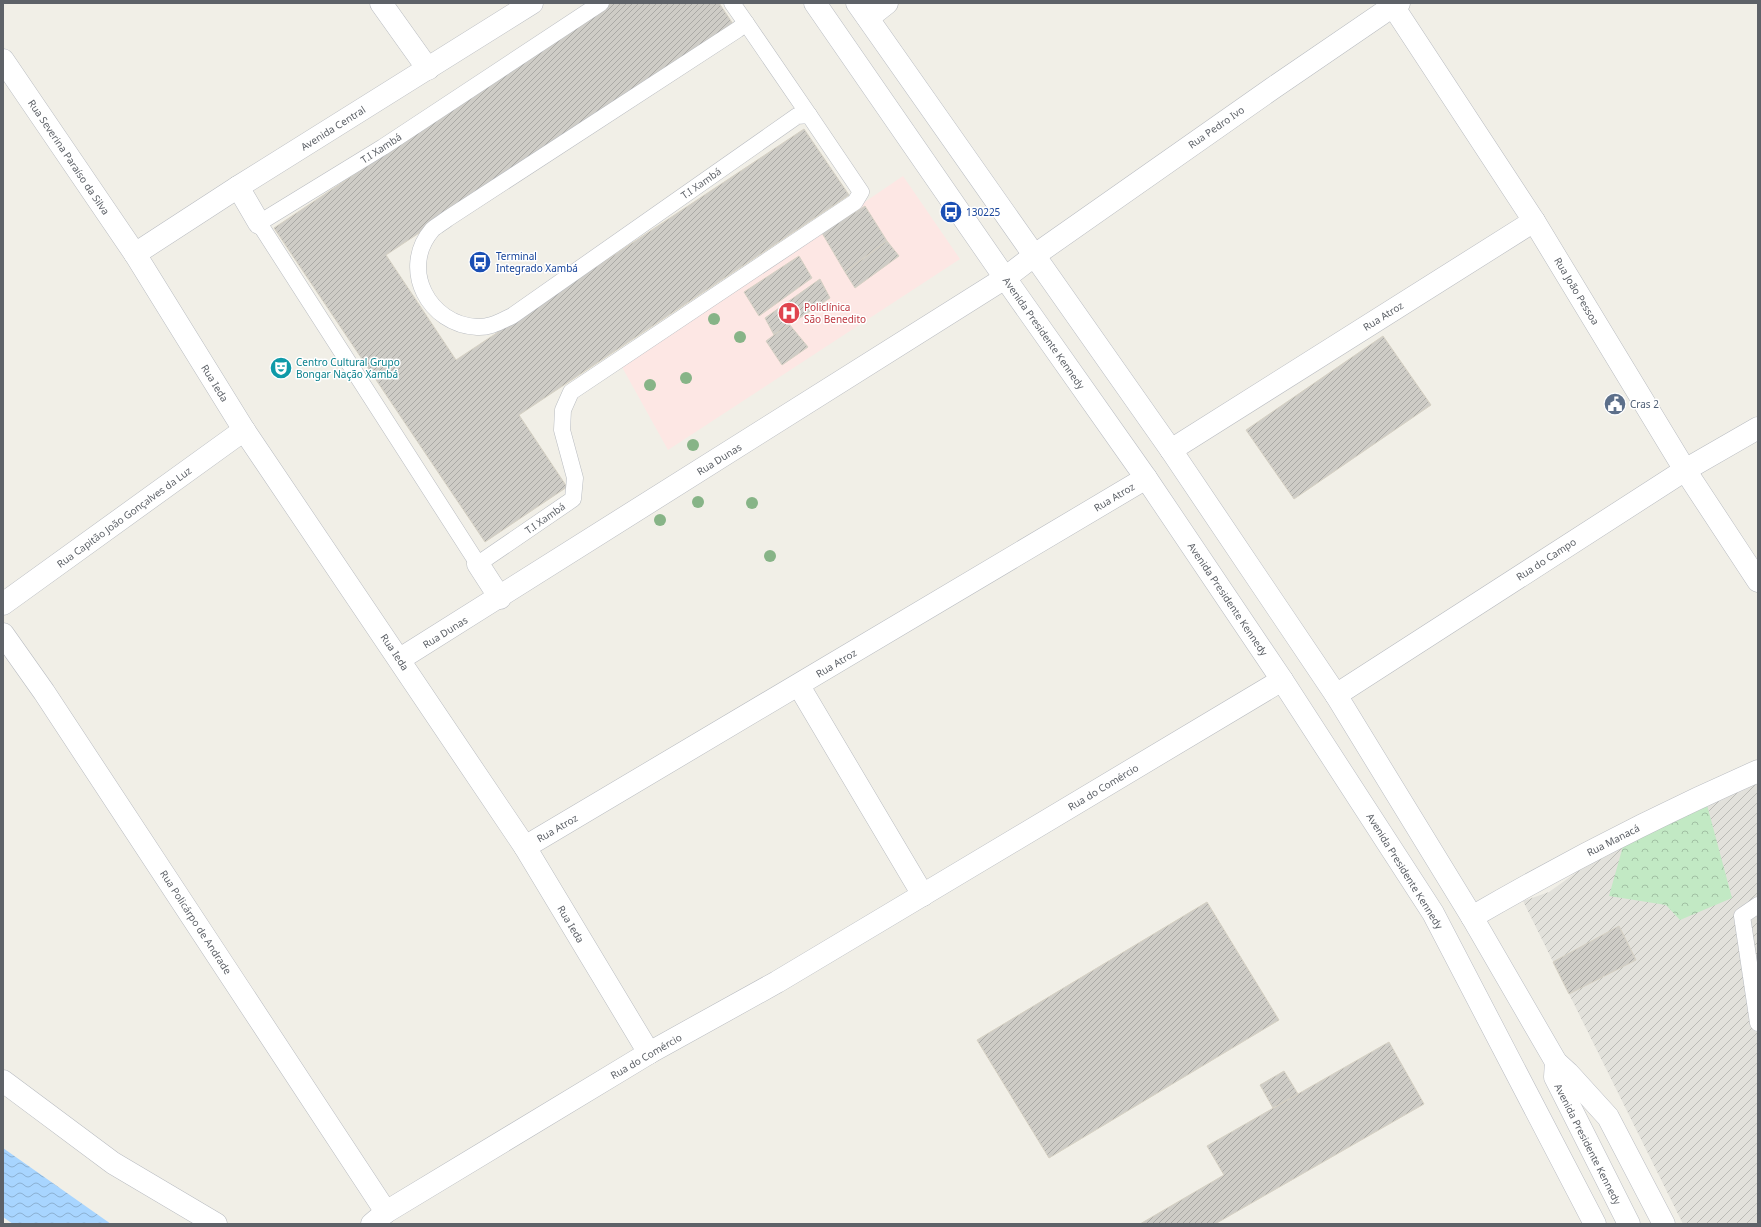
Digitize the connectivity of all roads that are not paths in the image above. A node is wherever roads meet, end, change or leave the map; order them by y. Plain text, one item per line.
1 (381, 3) edge
2 (532, 3) edge
3 (601, 3) edge
4 (732, 3) edge
5 (815, 3) edge
6 (887, 3) edge
7 (1394, 4) edge
8 (863, 11) edge
9 (746, 23) junction
10 (3, 60) edge
11 (428, 69) junction
12 (809, 115) junction
13 (238, 187) junction
14 (1534, 220) junction
15 (259, 223) junction
16 (135, 254) junction
17 (1036, 255) junction
18 (1005, 278) junction
19 (1758, 428) edge
20 (244, 430) junction
21 (1171, 450) junction
22 (1685, 470) junction
23 (1146, 478) junction
24 (478, 564) junction
25 (1758, 581) edge
26 (500, 598) junction
27 (3, 604) edge
28 (3, 634) edge
29 (400, 659) junction
30 (1282, 680) junction
31 (799, 686) junction
32 (1336, 695) junction
33 (1758, 771) edge
34 (525, 847) junction
35 (923, 895) junction
36 (1758, 905) edge
37 (1472, 917) junction
38 (1758, 1023) edge
39 (649, 1054) junction
40 (1556, 1062) junction
41 (3, 1081) edge
42 (379, 1218) edge
43 (216, 1224) edge
44 (1595, 1224) edge
45 (1629, 1224) edge
46 (1664, 1224) edge

1 - 11 street
2 - 11 street, Avenida Central
3 - 15 lane, T.I Xambá
4 - 9 lane
5 - 18 street, Avenida Presidente Kennedy
6 - 8 street
7 - 14 street, Rua João Pessoa
7 - 17 street, Rua Pedro Ivo
8 - 17 street, Avenida Presidente Kennedy
9 - 12 lane
9 - 12 lane, T.I Xambá
10 - 16 street, Rua Severina Paraíso da Silva
11 - 13 street, Avenida Central
12 - 24 lane, T.I Xambá
13 - 15 street
13 - 16 street, Avenida Central
14 - 21 street, Rua Atroz
14 - 22 street, Rua João Pessoa
15 - 24 lane
16 - 20 street, Rua Ieda
17 - 18 street, Rua Dunas
17 - 21 street, Avenida Presidente Kennedy
18 - 23 street, Avenida Presidente Kennedy
18 - 26 street, Rua Dunas
19 - 22 street, Rua do Campo
20 - 27 street, Rua Capitão João Gonçalves da Luz
20 - 29 street, Rua Ieda
21 - 32 street, Avenida Presidente Kennedy
22 - 25 street, Rua João Pessoa
22 - 32 street, Rua do Campo
23 - 30 street, Avenida Presidente Kennedy
23 - 31 street, Rua Atroz
24 - 26 street
26 - 29 street, Rua Dunas
28 - 42 street, Rua Policárpo de Andrade
29 - 34 street, Rua Ieda
30 - 35 street, Rua do Comércio
30 - 44 street, Avenida Presidente Kennedy
31 - 34 street, Rua Atroz
31 - 35 street
32 - 37 street, Avenida Presidente Kennedy
33 - 37 street, Rua Manacá
34 - 39 street, Rua Ieda
35 - 39 street, Rua do Comércio
36 - 38 lane
37 - 40 street, Avenida Presidente Kennedy
39 - 42 street, Rua do Comércio
40 - 45 street, Avenida Presidente Kennedy
40 - 46 street, Avenida Presidente Kennedy
41 - 43 street

